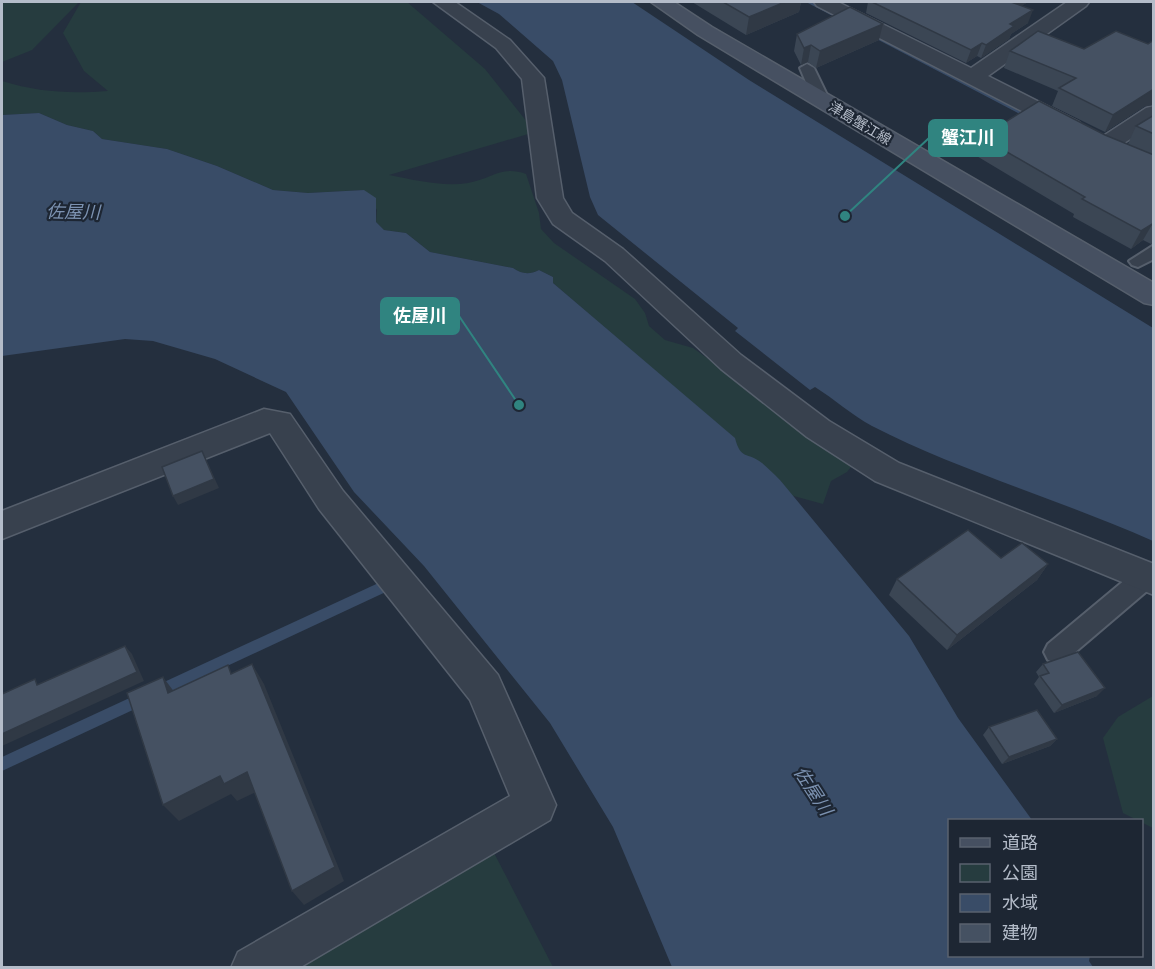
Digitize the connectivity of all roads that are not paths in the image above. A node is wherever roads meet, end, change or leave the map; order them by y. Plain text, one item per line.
1 (443, 2) edge
2 (662, 2) edge
3 (824, 2) edge
4 (874, 2) edge
5 (1079, 2) edge
6 (851, 15) junction
7 (807, 68) dead end
8 (973, 77) junction
9 (821, 99) junction
10 (1154, 113) edge
11 (1154, 296) edge
12 (2, 525) edge
13 (1150, 578) edge
14 (1057, 652) dead end
15 (254, 968) edge

1 - 13 street
2 - 9 main road, 津島蟹江線
3 - 6 street
4 - 6 street
5 - 8 street
6 - 8 street
7 - 9 lane
8 - 10 street
9 - 11 main road, 津島蟹江線
12 - 15 street
13 - 14 lane

